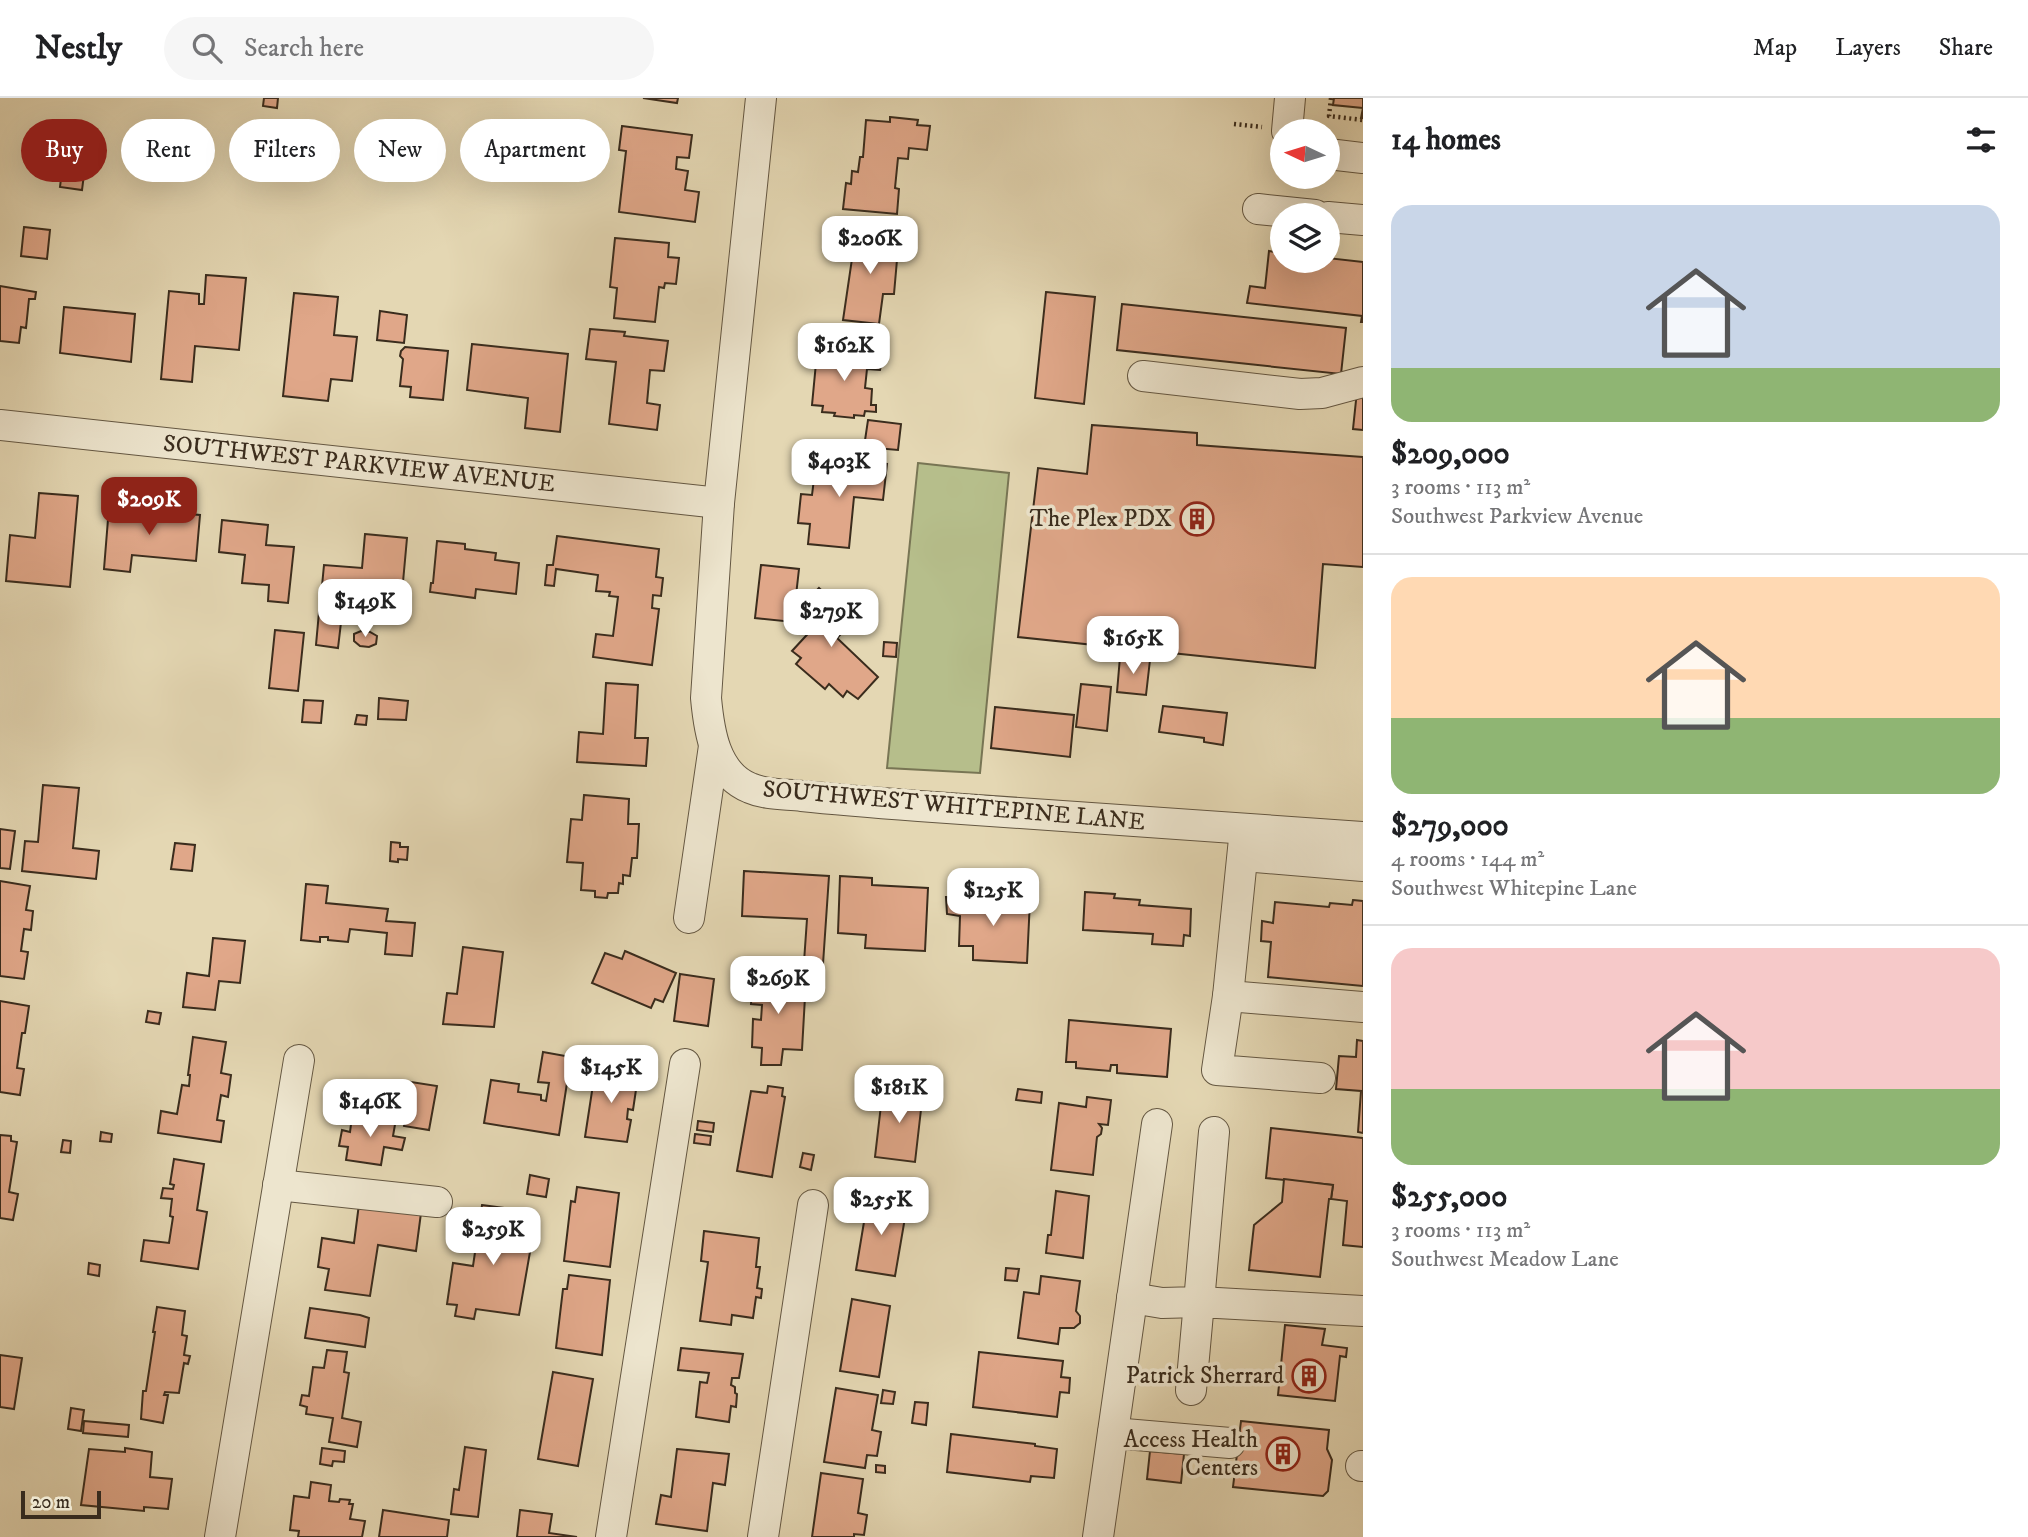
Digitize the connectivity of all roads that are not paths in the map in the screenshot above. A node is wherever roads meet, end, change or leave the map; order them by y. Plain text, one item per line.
1 (761, 98) edge
2 (1290, 98) edge
3 (1281, 119) edge
4 (1340, 156) edge
5 (1363, 158) edge
6 (1258, 209) dead end
7 (1270, 210) edge
8 (1340, 218) edge
9 (1363, 220) edge
10 (1143, 376) dead end
11 (1363, 382) edge
12 (0, 425) edge
13 (719, 503) junction
14 (714, 746) junction
15 (1363, 837) edge
16 (1245, 842) junction
17 (1363, 866) edge
18 (688, 918) dead end
19 (1228, 996) junction
20 (1363, 1007) edge
21 (299, 1059) dead end
22 (685, 1064) dead end
23 (1320, 1078) dead end
24 (1157, 1124) dead end
25 (1214, 1132) dead end
26 (278, 1185) junction
27 (438, 1202) dead end
28 (813, 1205) dead end
29 (1132, 1298) junction
30 (1199, 1302) junction
31 (1363, 1311) edge
32 (1191, 1390) dead end
33 (1113, 1433) junction
34 (1230, 1443) dead end
35 (220, 1537) edge
36 (611, 1537) edge
37 (763, 1537) edge
38 (1098, 1537) edge

1 - 13 street, SOUTHWEST WHITEPINE LANE
2 - 3 street
4 - 5 street
6 - 7 street
8 - 9 street
10 - 11 street
12 - 13 street, SOUTHWEST PARKVIEW AVENUE
13 - 14 street, SOUTHWEST WHITEPINE LANE
14 - 16 street, SOUTHWEST WHITEPINE LANE
14 - 18 street
15 - 16 street, SOUTHWEST WHITEPINE LANE
16 - 17 street
16 - 19 street
19 - 20 street
19 - 23 street
21 - 26 street
22 - 36 street
24 - 29 street
25 - 30 street
26 - 27 street
26 - 35 street
28 - 37 street
29 - 30 street
29 - 33 street
30 - 31 street
30 - 32 street
33 - 34 street
33 - 38 street

